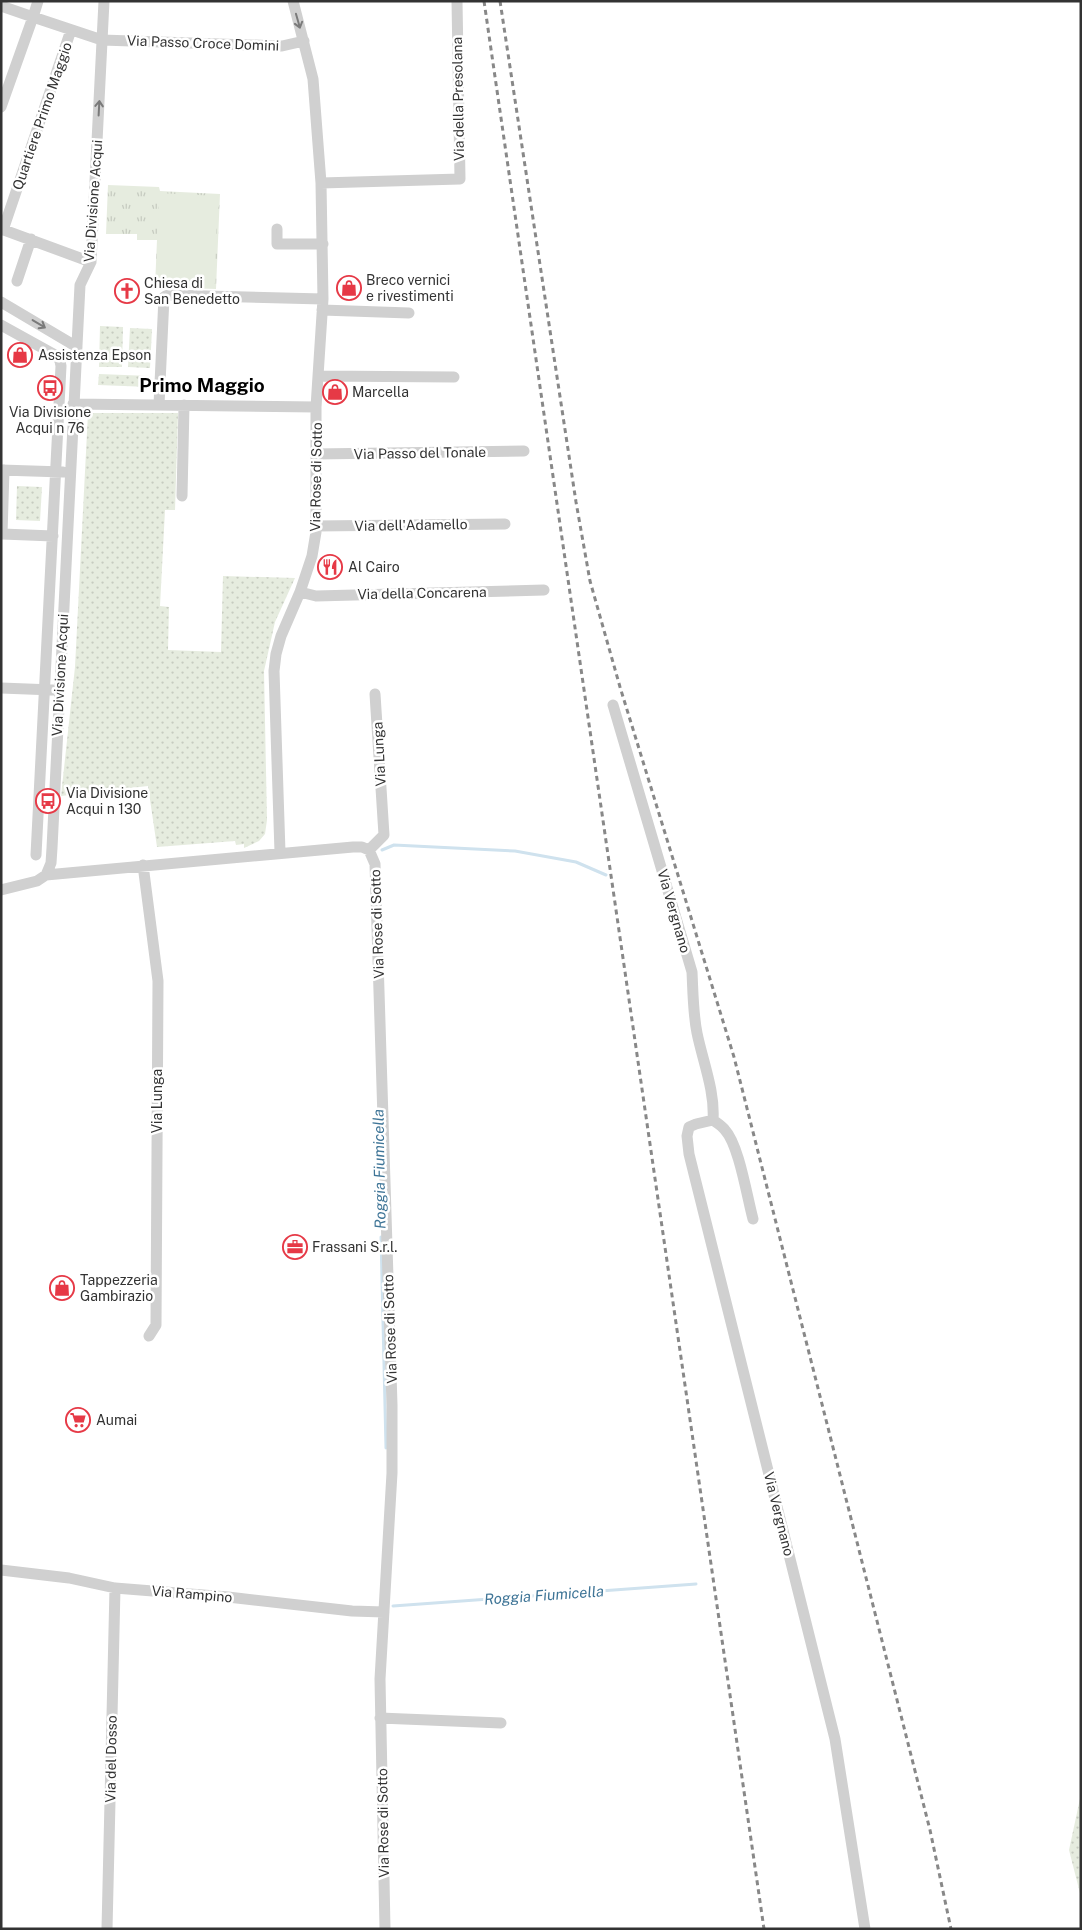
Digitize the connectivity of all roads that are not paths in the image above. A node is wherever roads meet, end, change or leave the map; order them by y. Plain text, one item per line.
1 (38, 1) edge
2 (104, 1) edge
3 (293, 1) edge
4 (457, 1) edge
5 (1, 6) edge
6 (32, 17) junction
7 (71, 30) junction
8 (102, 40) junction
9 (304, 41) junction
10 (1, 107) edge
11 (321, 183) junction
12 (277, 228) dead end
13 (2, 230) edge
14 (31, 239) junction
15 (323, 244) junction
16 (92, 262) junction
17 (17, 281) dead end
18 (1, 302) edge
19 (323, 305) junction
20 (18, 312) junction
21 (409, 313) dead end
22 (5, 327) edge
23 (77, 347) junction
24 (318, 376) junction
25 (454, 377) dead end
26 (60, 398) junction
27 (74, 401) junction
28 (159, 405) junction
29 (184, 405) junction
30 (316, 407) junction
31 (524, 451) dead end
32 (316, 454) junction
33 (3, 470) edge
34 (56, 472) junction
35 (70, 473) junction
36 (182, 496) dead end
37 (505, 524) dead end
38 (316, 526) junction
39 (53, 536) junction
40 (544, 590) dead end
41 (300, 592) junction
42 (1, 688) edge
43 (45, 690) junction
44 (59, 690) junction
45 (375, 694) dead end
46 (614, 705) dead end
47 (369, 850) junction
48 (280, 852) junction
49 (36, 855) dead end
50 (143, 865) junction
51 (46, 875) junction
52 (1, 890) edge
53 (713, 1120) junction
54 (753, 1219) dead end
55 (149, 1336) dead end
56 (1, 1570) edge
57 (115, 1588) junction
58 (384, 1612) junction
59 (380, 1718) junction
60 (501, 1723) dead end
61 (107, 1929) edge
62 (385, 1929) edge
63 (864, 1929) edge

1 - 6 street
2 - 8 street, Via Divisione Acqui
3 -> 9 street, Via Rose di Sotto
4 - 11 street, Via della Presolana
5 - 6 street, Quartiere Primo Maggio
6 - 7 street, Quartiere Primo Maggio
6 - 10 street
7 - 8 street, Quartiere Primo Maggio
7 - 13 street, Quartiere Primo Maggio
8 - 9 street, Via Passo Croce Domini
16 -> 8 street, Via Divisione Acqui
9 - 11 street, Via Rose di Sotto
11 - 15 street, Via Rose di Sotto
12 - 15 street
13 - 14 street, Quartiere Primo Maggio
14 - 16 street, Quartiere Primo Maggio
14 - 17 street
15 - 19 street, Via Rose di Sotto
16 - 23 street, Via Divisione Acqui
18 - 20 street
19 - 21 street
19 - 24 street, Via Rose di Sotto
19 - 28 street
20 - 22 street, Via Divisione Acqui
20 -> 23 street
22 - 26 street, Via Divisione Acqui
23 - 27 street, Via Divisione Acqui
24 - 25 street
24 - 30 street, Via Rose di Sotto
26 - 27 street
26 - 34 street, Via Divisione Acqui
27 - 28 street
27 - 35 street, Via Divisione Acqui
28 - 29 street
29 - 30 street
29 - 36 street
30 - 32 street, Via Rose di Sotto
31 - 32 street, Via Passo del Tonale
32 - 38 street, Via Rose di Sotto
33 - 34 street
33 - 39 street
34 - 35 street
34 - 39 street, Via Divisione Acqui
35 - 44 street, Via Divisione Acqui
37 - 38 street, Via dell'Adamello
38 - 41 street, Via Rose di Sotto
39 - 43 street, Via Divisione Acqui
40 - 41 street, Via della Concarena
41 - 48 street, Via Rose di Sotto
42 - 43 street
43 - 44 street
43 - 49 street, Via Divisione Acqui
44 - 51 street, Via Divisione Acqui
45 - 47 street, Via Lunga
46 - 53 street, Via Vergnano
47 - 48 street
47 - 58 street, Via Rose di Sotto
48 - 50 street
50 - 51 street
50 - 55 street, Via Lunga
51 - 52 street
53 - 54 street
53 - 63 street, Via Vergnano
56 - 57 street, Via Rampino
57 - 58 street, Via Rampino
57 - 61 street, Via del Dosso
58 - 59 street, Via Rose di Sotto
59 - 60 street
59 - 62 street, Via Rose di Sotto

